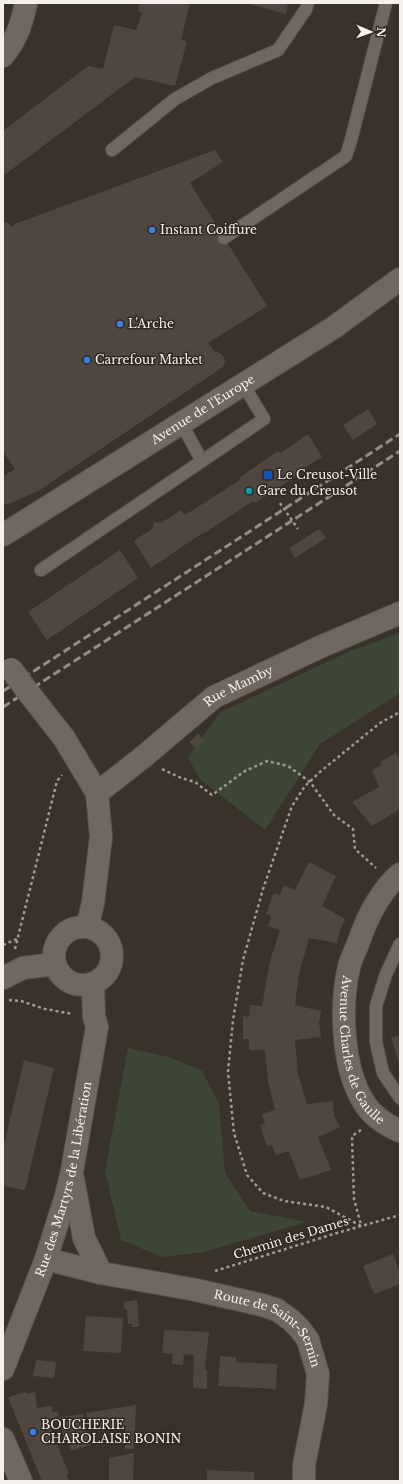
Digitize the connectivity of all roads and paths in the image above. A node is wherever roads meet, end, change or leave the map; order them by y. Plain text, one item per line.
1 (26, 3) edge
2 (308, 3) edge
3 (386, 3) edge
4 (3, 56) edge
5 (112, 150) dead end
6 (224, 238) dead end
7 (400, 279) edge
8 (243, 384) junction
9 (181, 423) junction
10 (202, 461) junction
11 (280, 503) dead end
12 (298, 529) dead end
13 (3, 535) edge
14 (41, 570) dead end
15 (400, 613) edge
16 (3, 659) edge
17 (400, 712) edge
18 (142, 758) junction
19 (77, 759) junction
20 (310, 782) junction
21 (97, 793) junction
22 (395, 878) edge
23 (87, 927) junction
24 (17, 939) junction
25 (400, 944) edge
26 (3, 945) edge
27 (14, 952) dead end
28 (55, 964) junction
29 (3, 978) edge
30 (93, 983) junction
31 (3, 999) edge
32 (94, 1017) junction
33 (400, 1098) edge
34 (378, 1119) junction
35 (400, 1132) edge
36 (72, 1172) junction
37 (400, 1215) edge
38 (361, 1226) junction
39 (46, 1260) junction
40 (101, 1273) junction
41 (196, 1290) junction
42 (4, 1366) edge
43 (3, 1438) edge
44 (21, 1481) edge
45 (304, 1481) edge

1 - 4 street
2 - 5 lane
3 - 6 lane
7 - 8 street, Avenue de l'Europe
8 - 9 street, Avenue de l'Europe
8 - 10 lane
9 - 10 lane
9 - 13 street, Avenue de l'Europe
10 - 14 lane
11 - 12 path
15 - 18 street, Rue Mamby
16 - 19 street, bridge
17 - 20 path
18 - 20 path
18 - 21 street, Rue Mamby
19 - 21 street
19 - 24 path
20 - 22 path
20 - 38 path
21 - 23 street
22 - 34 street, Avenue Charles de Gaulle
23 - 28 street
23 - 30 street
24 - 26 path
24 - 27 path
25 - 33 lane
28 - 29 street
28 - 30 street
30 - 32 street, Rue des Martyrs de la Libération
31 - 32 path
32 - 36 street, Rue des Martyrs de la Libération
34 - 35 street, Avenue Charles de Gaulle
34 - 38 path
36 - 39 street, Rue des Martyrs de la Libération
36 - 40 street
37 - 38 path, Chemin des Dames
38 - 41 path, Chemin des Dames
39 - 40 street, Route de Saint-Sernin
39 - 42 street, Rue des Martyrs de la Libération
40 - 41 street, Route de Saint-Sernin
41 - 45 street, Route de Saint-Sernin
43 - 44 street

